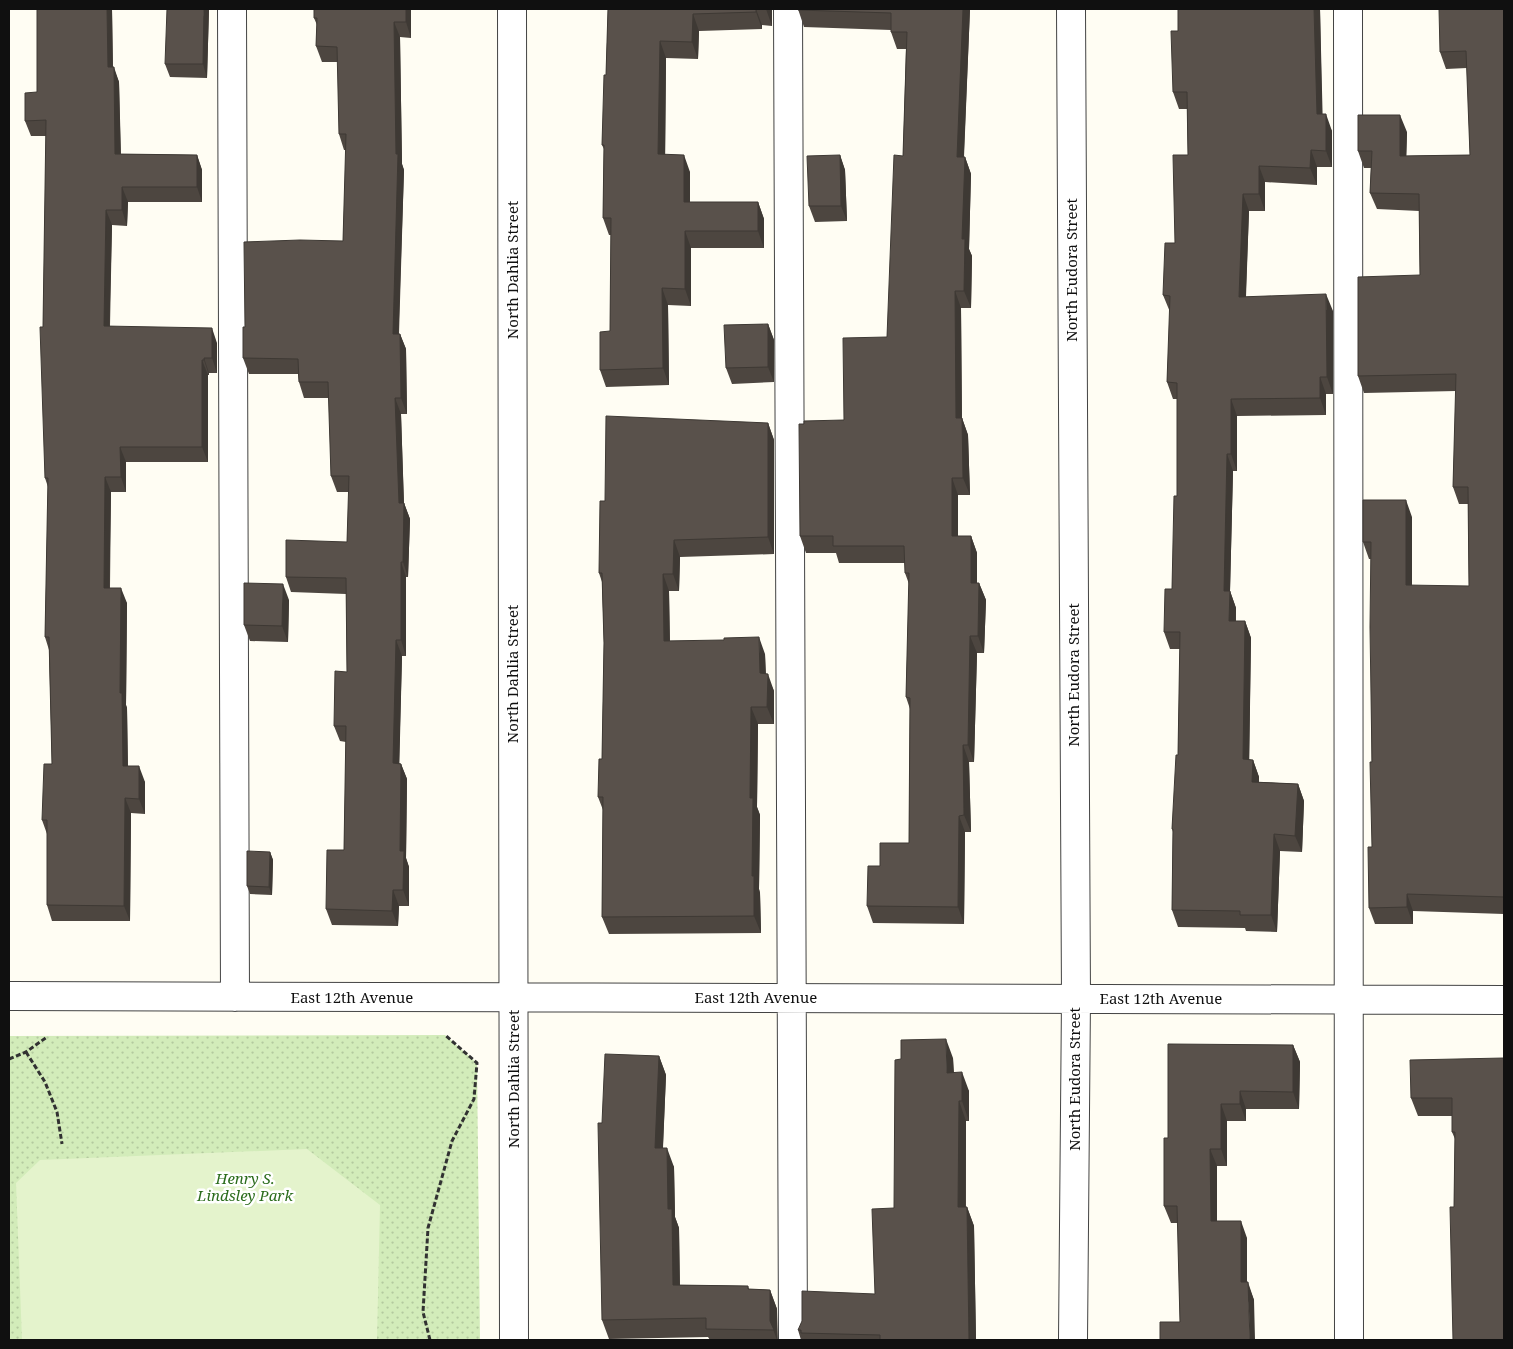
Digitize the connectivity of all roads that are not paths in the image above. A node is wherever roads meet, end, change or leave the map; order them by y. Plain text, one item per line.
1 (232, 9) edge
2 (512, 9) edge
3 (788, 9) edge
4 (1071, 9) edge
5 (1348, 9) edge
6 (9, 996) edge
7 (235, 997) junction
8 (514, 998) junction
9 (790, 998) junction
10 (1076, 998) junction
11 (1348, 1000) junction
12 (1504, 1000) edge
13 (514, 1340) edge
14 (792, 1340) edge
15 (1073, 1340) edge
16 (1349, 1340) edge

1 - 7 street
2 - 8 street, North Dahlia Street
3 - 9 street
4 - 10 street, North Eudora Street
5 - 11 street
6 - 7 street, East 12th Avenue
7 - 8 street, East 12th Avenue
8 - 9 street, East 12th Avenue
8 - 13 street, North Dahlia Street
9 - 10 street, East 12th Avenue
9 - 14 street
10 - 11 street, East 12th Avenue
10 - 15 street, North Eudora Street
11 - 12 street, East 12th Avenue
11 - 16 street

